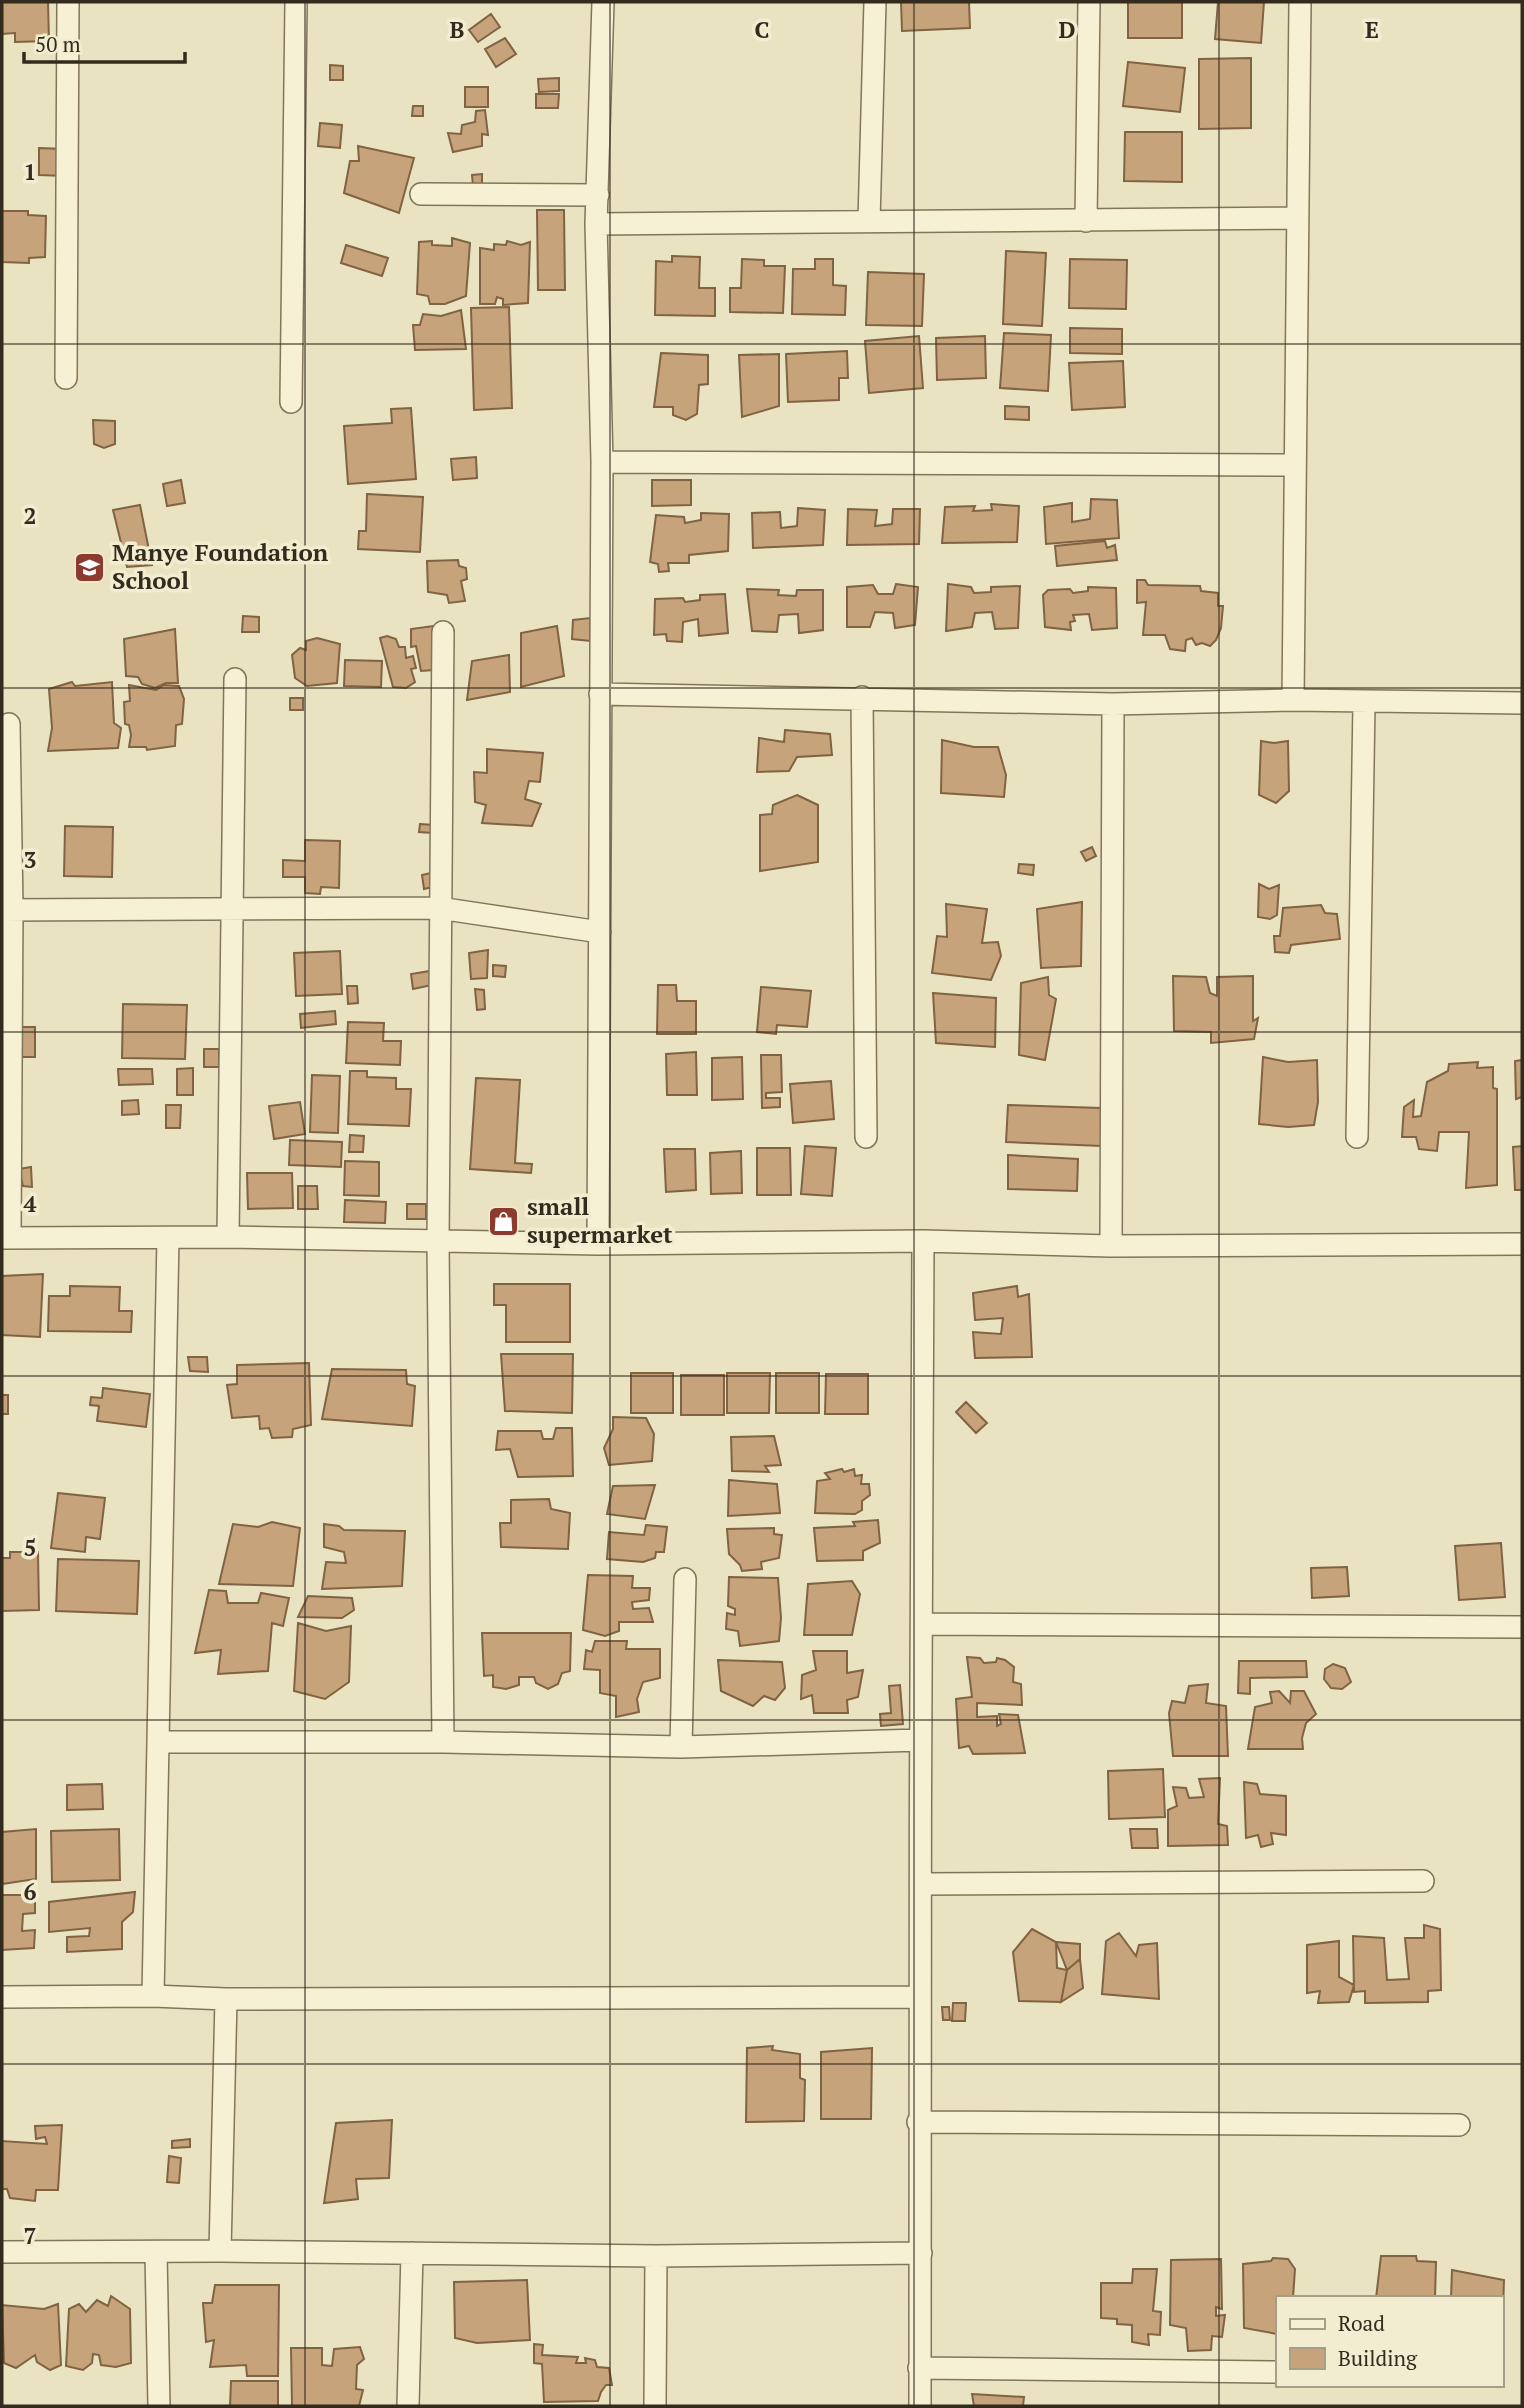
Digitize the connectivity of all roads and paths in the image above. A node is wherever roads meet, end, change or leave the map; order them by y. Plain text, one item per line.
1 (68, 2) edge
2 (296, 2) edge
3 (603, 2) edge
4 (875, 2) edge
5 (1089, 2) edge
6 (1300, 2) edge
7 (421, 194) dead end
8 (598, 195) junction
9 (1295, 218) junction
10 (1086, 220) junction
11 (869, 221) junction
12 (596, 225) junction
13 (66, 377) dead end
14 (291, 401) dead end
15 (602, 462) junction
16 (1294, 464) junction
17 (443, 632) dead end
18 (235, 679) dead end
19 (600, 694) junction
20 (862, 697) junction
21 (1293, 700) junction
22 (1364, 703) junction
23 (1522, 703) edge
24 (1113, 704) junction
25 (9, 724) dead end
26 (439, 908) junction
27 (7, 909) edge
28 (231, 909) junction
29 (600, 933) junction
30 (866, 1137) dead end
31 (1357, 1137) dead end
32 (228, 1237) junction
33 (6, 1238) edge
34 (168, 1238) junction
35 (923, 1241) junction
36 (438, 1242) junction
37 (598, 1244) junction
38 (1522, 1244) edge
39 (1111, 1245) junction
40 (685, 1579) dead end
41 (922, 1624) junction
42 (1522, 1627) edge
43 (920, 1740) junction
44 (158, 1742) junction
45 (443, 1742) junction
46 (681, 1747) junction
47 (1423, 1881) dead end
48 (922, 1884) junction
49 (153, 1996) junction
50 (2, 1997) edge
51 (920, 1997) junction
52 (226, 1999) junction
53 (918, 2122) junction
54 (1460, 2125) dead end
55 (220, 2251) junction
56 (2, 2252) edge
57 (156, 2253) junction
58 (412, 2253) junction
59 (921, 2253) junction
60 (656, 2256) junction
61 (919, 2368) junction
62 (1276, 2372) edge
63 (159, 2406) edge
64 (408, 2406) edge
65 (655, 2406) edge
66 (920, 2406) edge

1 - 13 street
2 - 14 street
3 - 8 street
4 - 11 street
5 - 10 street
6 - 9 street
7 - 8 street
8 - 12 street
9 - 10 street
9 - 16 street
10 - 11 street
11 - 12 street
12 - 15 street
15 - 16 street
15 - 19 street
16 - 21 street
17 - 26 street
18 - 28 street
19 - 20 street
19 - 29 street
20 - 24 street
20 - 30 street
21 - 22 street
21 - 24 street
22 - 23 street
22 - 31 street
24 - 39 street
25 - 27 street
26 - 28 street
26 - 29 street
26 - 36 street
27 - 28 street
27 - 33 street
28 - 32 street
29 - 37 street
32 - 34 street
32 - 36 street
33 - 34 street
34 - 44 street
35 - 37 street
35 - 39 street
35 - 41 street
36 - 37 street
36 - 45 street
38 - 39 street
40 - 46 street
41 - 42 street
41 - 43 street
43 - 46 street
43 - 48 street
44 - 45 street
44 - 49 street
45 - 46 street
47 - 48 street
48 - 51 street
49 - 50 street
49 - 52 street
51 - 52 street
51 - 53 street
52 - 55 street
53 - 54 street
53 - 59 street
55 - 57 street
55 - 58 street
56 - 57 street
57 - 63 street
58 - 60 street
58 - 64 street
59 - 60 street
59 - 61 street
60 - 65 street
61 - 62 street
61 - 66 street

